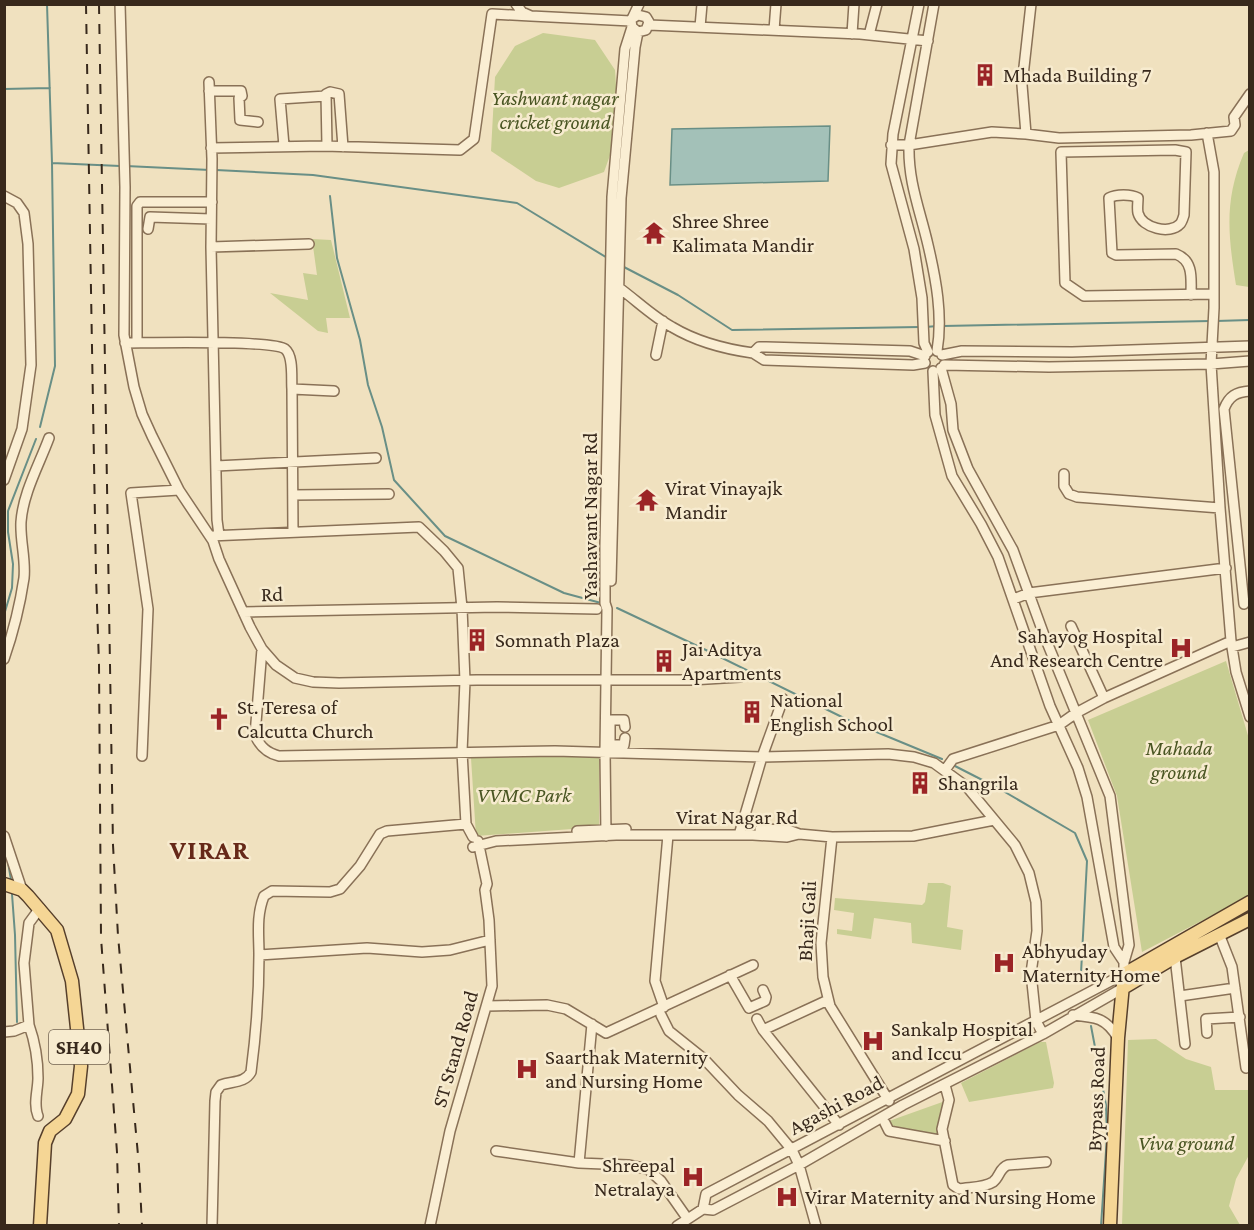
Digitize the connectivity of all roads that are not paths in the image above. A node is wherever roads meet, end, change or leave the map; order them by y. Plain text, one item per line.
1 (120, 4) edge
2 (516, 4) edge
3 (640, 4) edge
4 (702, 4) edge
5 (776, 4) edge
6 (781, 4) edge
7 (854, 4) edge
8 (877, 4) edge
9 (919, 4) edge
10 (934, 4) edge
11 (1031, 4) edge
12 (493, 9) edge
13 (531, 16) junction
14 (648, 22) junction
15 (633, 24) junction
16 (700, 27) junction
17 (777, 30) junction
18 (852, 34) junction
19 (869, 35) junction
20 (913, 39) junction
21 (928, 41) junction
22 (1250, 94) edge
23 (326, 96) junction
24 (285, 97) junction
25 (286, 114) dead end
26 (258, 122) dead end
27 (1026, 134) junction
28 (1207, 134) junction
29 (1189, 135) junction
30 (1059, 138) junction
31 (891, 145) junction
32 (909, 145) junction
33 (284, 146) junction
34 (327, 146) junction
35 (343, 147) junction
36 (211, 148) junction
37 (1061, 152) junction
38 (1186, 152) junction
39 (4, 196) edge
40 (212, 202) junction
41 (211, 219) junction
42 (148, 229) dead end
43 (309, 244) dead end
44 (211, 247) junction
45 (615, 274) junction
46 (618, 287) junction
47 (1214, 294) junction
48 (1191, 295) junction
49 (938, 297) junction
50 (922, 298) junction
51 (663, 321) junction
52 (1213, 342) junction
53 (125, 343) junction
54 (137, 343) junction
55 (214, 343) junction
56 (1250, 346) edge
57 (753, 353) junction
58 (656, 355) dead end
59 (933, 358) junction
60 (1250, 361) edge
61 (1211, 364) junction
62 (292, 389) junction
63 (334, 390) dead end
64 (1250, 392) edge
65 (49, 438) dead end
66 (376, 458) dead end
67 (292, 463) junction
68 (216, 466) junction
69 (1064, 474) dead end
70 (4, 480) edge
71 (179, 490) junction
72 (389, 494) dead end
73 (293, 495) junction
74 (1220, 508) junction
75 (293, 532) junction
76 (215, 536) junction
77 (1226, 568) junction
78 (1029, 593) junction
79 (1014, 599) junction
80 (1244, 604) dead end
81 (462, 608) junction
82 (602, 609) junction
83 (243, 612) junction
84 (1071, 626) dead end
85 (1250, 642) edge
86 (1231, 644) junction
87 (262, 649) junction
88 (4, 659) edge
89 (740, 677) dead end
90 (465, 681) junction
91 (607, 681) junction
92 (1104, 698) junction
93 (783, 699) dead end
94 (1076, 713) junction
95 (1250, 717) edge
96 (1059, 726) junction
97 (625, 727) dead end
98 (625, 738) dead end
99 (607, 747) junction
100 (462, 753) junction
101 (142, 756) dead end
102 (762, 757) junction
103 (948, 765) junction
104 (994, 820) junction
105 (466, 824) junction
106 (606, 832) junction
107 (739, 832) junction
108 (668, 835) junction
109 (4, 836) edge
110 (832, 837) junction
111 (475, 842) junction
112 (4, 884) edge
113 (22, 891) junction
114 (1250, 902) edge
115 (40, 908) junction
116 (1250, 919) edge
117 (1219, 934) junction
118 (490, 940) junction
119 (259, 955) junction
120 (1175, 957) junction
121 (1124, 968) junction
122 (754, 969) dead end
123 (732, 978) junction
124 (1123, 988) junction
125 (1235, 988) junction
126 (763, 990) dead end
127 (1180, 996) junction
128 (828, 1000) junction
129 (487, 1006) junction
130 (662, 1011) junction
131 (1073, 1015) junction
132 (758, 1019) dead end
133 (1243, 1019) edge
134 (1036, 1021) junction
135 (592, 1024) junction
136 (29, 1025) junction
137 (763, 1030) junction
138 (4, 1032) edge
139 (1207, 1033) dead end
140 (1043, 1034) junction
141 (1118, 1038) junction
142 (1185, 1044) dead end
143 (1246, 1068) dead end
144 (945, 1085) junction
145 (887, 1098) junction
146 (895, 1110) junction
147 (38, 1116) dead end
148 (885, 1122) dead end
149 (839, 1125) junction
150 (945, 1141) junction
151 (496, 1150) dead end
152 (792, 1150) junction
153 (1046, 1162) dead end
154 (579, 1163) junction
155 (799, 1165) junction
156 (703, 1209) junction
157 (687, 1218) junction
158 (40, 1226) edge
159 (212, 1226) edge
160 (430, 1226) edge
161 (677, 1226) edge
162 (816, 1226) edge
163 (1110, 1226) edge

1 - 53 street, Rd
2 - 13 street
3 - 14 street
3 - 15 street
4 - 16 street
5 - 17 street
6 - 17 street
7 - 18 street
8 - 19 street
9 - 20 street
10 - 21 street
11 - 27 street
12 - 13 street
12 - 35 street
13 - 15 street
14 - 15 street
14 - 15 street
14 - 16 street
15 - 45 street, Yashavant Nagar Rd
16 - 17 street
17 - 18 street
18 - 19 street
19 - 20 street
20 - 21 street
20 - 31 street
21 - 32 street
22 - 28 street
23 - 24 street
23 - 34 street
23 - 35 street
24 - 25 street
24 - 33 street
26 - 36 street
27 - 30 street
27 - 32 street
28 - 29 street
28 - 47 street
29 - 30 street
29 - 38 street
30 - 37 street
31 - 32 street
31 - 50 street
32 - 49 street
33 - 34 street
33 - 36 street
34 - 35 street
36 - 40 street
37 - 38 street
37 - 48 street
38 - 48 street
39 - 70 street
40 - 41 street
40 - 54 street
41 - 42 street
41 - 44 street
43 - 44 street
44 - 55 street
45 - 46 street
45 - 82 street, Yashavant Nagar Rd
46 - 51 street
46 - 82 street
47 - 48 street
47 - 52 street
49 - 50 street
49 - 59 street
50 - 59 street
51 - 57 street
51 - 58 street
52 - 56 street
52 - 59 street
52 - 61 street
53 - 54 street
53 - 71 street, Rd
54 - 55 street
55 - 62 street
55 - 68 street
57 - 59 street
57 - 59 street
59 - 61 street
59 - 78 street
59 - 79 street
60 - 61 street
61 - 74 street
62 - 63 street
62 - 67 street
64 - 80 street
65 - 88 street
66 - 67 street
67 - 68 street
67 - 73 street
68 - 76 street
69 - 74 street
71 - 76 street, Rd
71 - 101 street
72 - 73 street
73 - 75 street
74 - 77 street
75 - 76 street
75 - 81 street
76 - 83 street, Rd
77 - 78 street
77 - 86 street
78 - 79 street
78 - 94 street
79 - 96 street
81 - 82 street, Rd
81 - 83 street, Rd
81 - 90 street
82 - 91 street, Yashavant Nagar Rd
83 - 87 street
84 - 92 street
85 - 86 street
86 - 92 street
86 - 95 street
87 - 90 street
87 - 100 street
89 - 91 street
90 - 91 street
90 - 100 street
91 - 99 street, Yashavant Nagar Rd
92 - 94 street
93 - 102 street
94 - 96 street
94 - 121 street
96 - 103 street
96 - 121 street
97 - 99 street
98 - 99 street
99 - 100 street
99 - 102 street
99 - 106 street, Yashavant Nagar Rd
100 - 105 street
102 - 103 street
102 - 107 street
103 - 104 street
104 - 110 street, Virat Nagar Rd
104 - 134 street
105 - 111 street, ST Stand Road
105 - 119 street
106 - 107 street
106 - 108 street, Virat Nagar Rd
106 - 111 street, Virat Nagar Rd
107 - 108 street, Virat Nagar Rd
107 - 110 street, Virat Nagar Rd
108 - 130 street
109 - 113 street
110 - 128 street, Bhaji Gali
111 - 118 street, ST Stand Road
112 - 113 main road, SH40
113 - 115 main road, SH40
114 - 121 main road
115 - 136 street
115 - 158 main road, SH40
116 - 117 main road
117 - 120 main road
117 - 125 street
118 - 119 street
118 - 129 street, ST Stand Road
119 - 159 street
120 - 124 main road
120 - 127 street
121 - 124 main road, Bypass Road
121 - 134 street, Agashi Road
122 - 123 street
123 - 126 street
123 - 130 street
124 - 131 street, Agashi Road
124 - 141 main road, Bypass Road
125 - 127 street
125 - 133 street
127 - 142 street
128 - 137 street
128 - 145 street, Bhaji Gali
129 - 135 street
129 - 160 street, ST Stand Road
130 - 135 street
130 - 152 street
131 - 140 street, Agashi Road
131 - 141 street
132 - 137 street
133 - 139 street
133 - 143 street
134 - 140 street
134 - 145 street, Agashi Road
135 - 154 street
136 - 138 street
136 - 147 street
137 - 149 street
140 - 144 street, Agashi Road
141 - 163 main road, Bypass Road
144 - 146 street, Agashi Road
144 - 150 street
145 - 146 street, Bhaji Gali
145 - 149 street, Agashi Road
146 - 155 street, Agashi Road
148 - 150 street
149 - 152 street, Agashi Road
150 - 153 street
151 - 154 street
152 - 155 street
152 - 156 street, Agashi Road
154 - 157 street
155 - 156 street, Agashi Road
155 - 162 street
156 - 157 street, Agashi Road
157 - 161 street, Agashi Road

